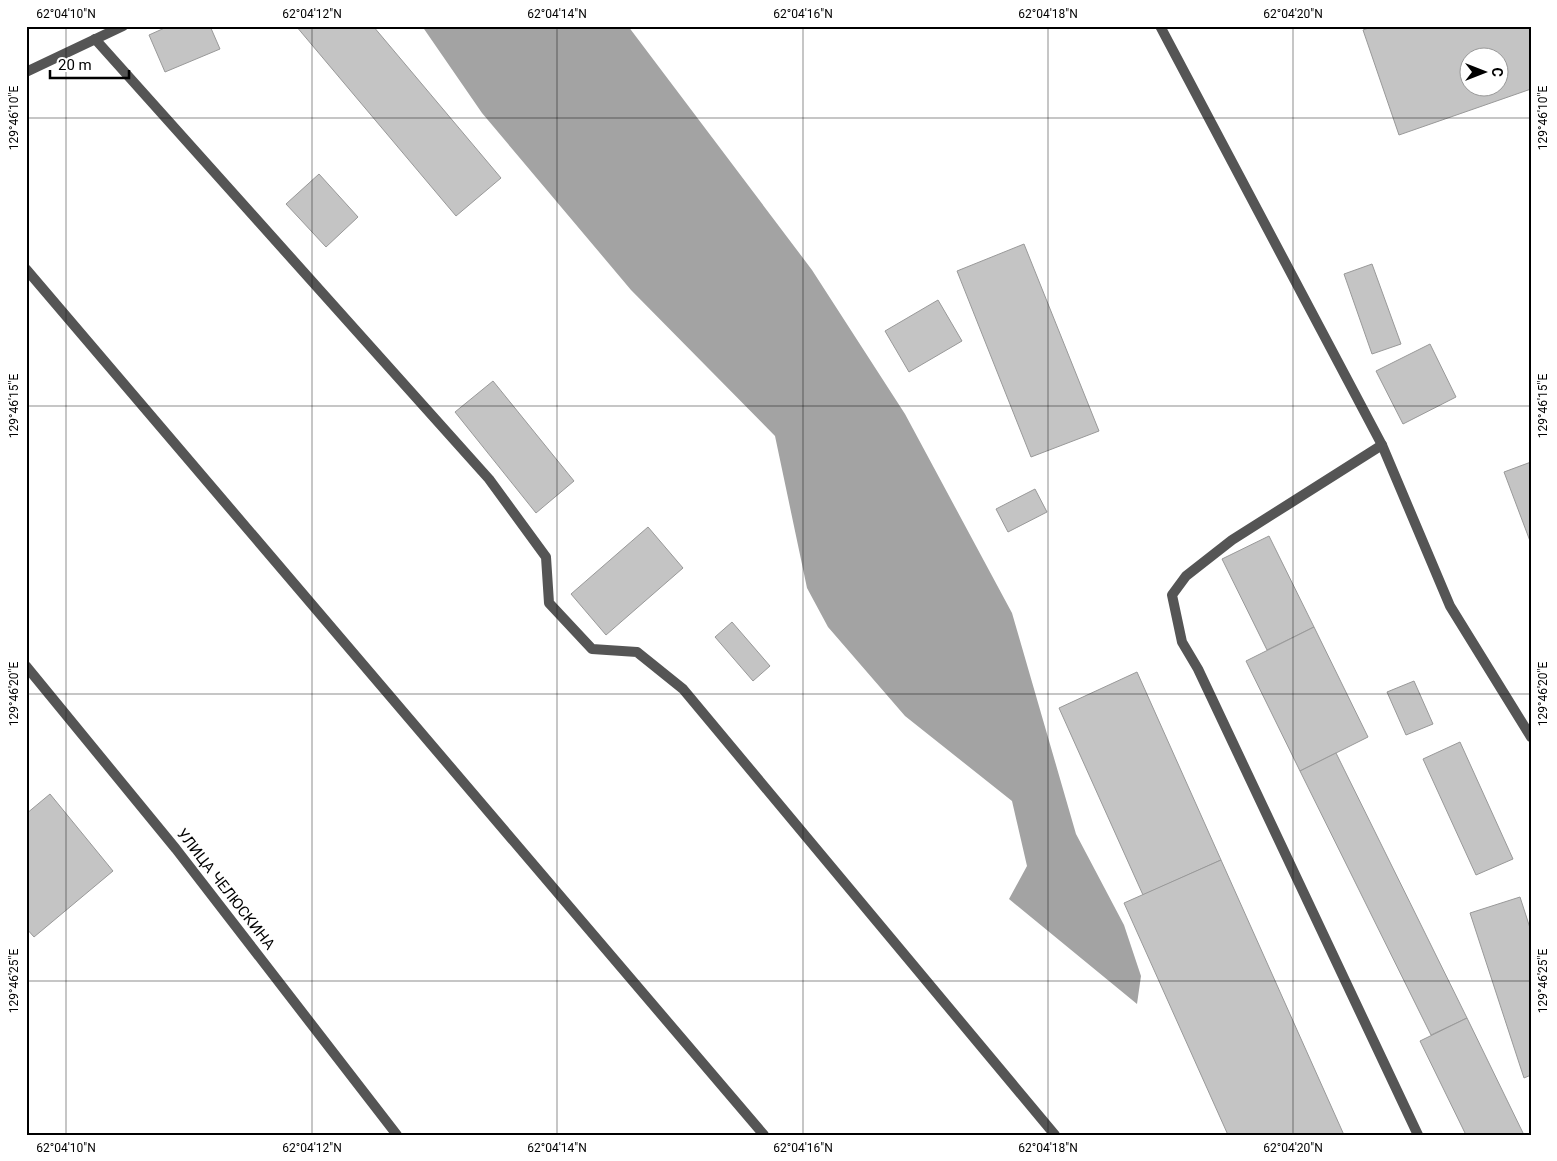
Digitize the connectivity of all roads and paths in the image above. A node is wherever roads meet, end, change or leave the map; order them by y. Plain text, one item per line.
1 (123, 26) edge
2 (1160, 26) edge
3 (95, 39) junction
4 (26, 72) edge
5 (26, 269) edge
6 (1382, 445) junction
7 (26, 666) edge
8 (1531, 737) edge
9 (397, 1135) edge
10 (764, 1135) edge
11 (1056, 1135) edge
12 (1418, 1135) edge

1 - 3 street
2 - 6 street
3 - 4 street
3 - 11 street
5 - 10 street
6 - 8 street
6 - 12 street
7 - 9 street, УЛИЦА ЧЕЛЮСКИНА

